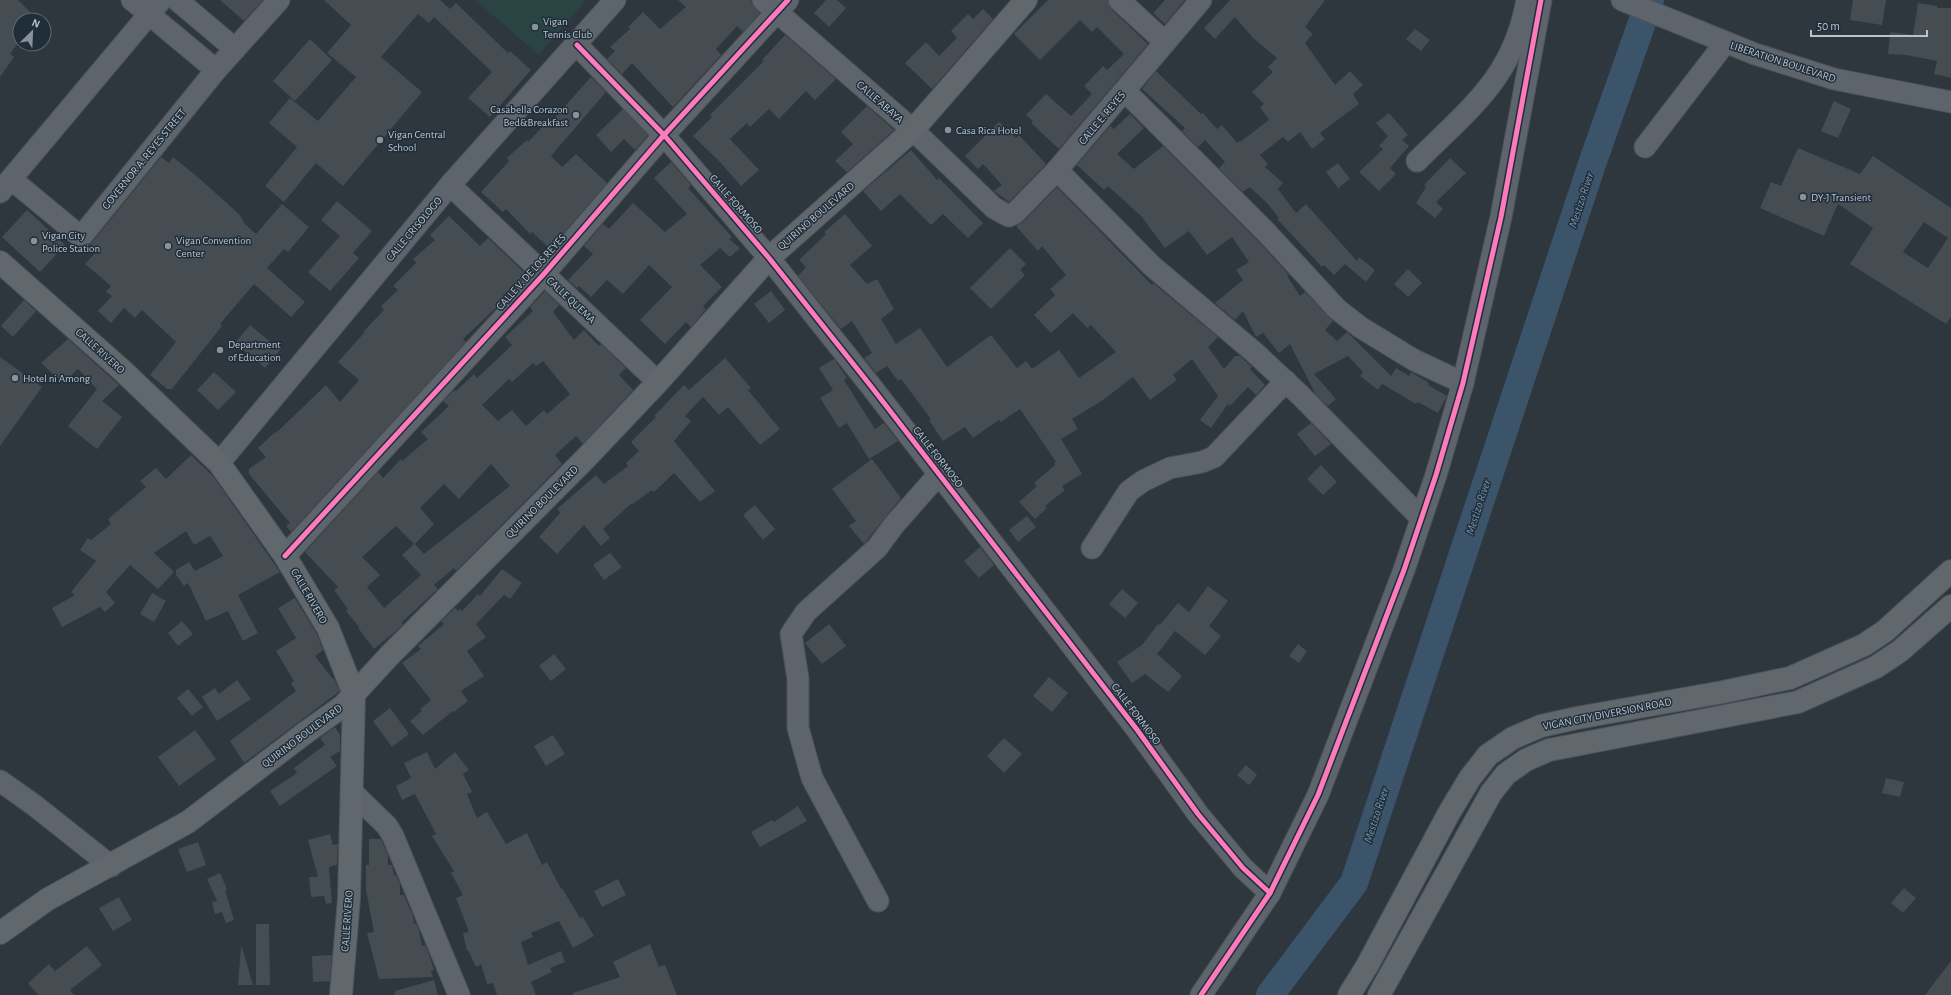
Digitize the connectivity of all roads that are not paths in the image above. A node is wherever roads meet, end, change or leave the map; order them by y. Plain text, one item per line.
1 (132, 0) edge
2 (177, 0) edge
3 (279, 0) edge
4 (615, 0) edge
5 (1026, 0) edge
6 (1119, 0) edge
7 (1201, 0) edge
8 (1527, 0) edge
9 (1541, 0) edge
10 (1622, 0) edge
11 (776, 4) edge
12 (155, 7) edge
13 (1716, 40) junction
14 (1165, 42) junction
15 (576, 45) junction
16 (235, 48) junction
17 (216, 70) junction
18 (1125, 91) junction
19 (1951, 102) edge
20 (913, 130) junction
21 (664, 135) junction
22 (1645, 147) dead end
23 (1417, 161) dead end
24 (1057, 170) junction
25 (5, 185) edge
26 (450, 185) junction
27 (994, 208) joint
28 (768, 258) junction
29 (0, 262) edge
30 (543, 275) junction
31 (1286, 381) junction
32 (658, 382) junction
33 (1463, 383) junction
34 (219, 463) junction
35 (939, 474) junction
36 (1421, 518) junction
37 (1092, 548) dead end
38 (285, 556) junction
39 (1951, 571) edge
40 (1951, 606) edge
41 (354, 694) junction
42 (0, 782) edge
43 (352, 792) junction
44 (111, 866) junction
45 (1270, 893) junction
46 (878, 901) dead end
47 (0, 933) edge
48 (341, 995) edge
49 (459, 995) edge
50 (1201, 995) edge
51 (1349, 995) edge
52 (1379, 995) edge

1 - 12 street
2 - 16 street
3 - 16 street, GOVERNOR A. REYES STREET
4 - 15 street, CALLE CRISOLOGO
5 - 20 main road, QUIRINO BOULEVARD
6 - 14 street
7 - 14 street, CALLE E. REYES
8 - 23 street
9 - 33 street
10 - 13 street, LIBERATION BOULEVARD
11 - 20 street, CALLE ABAYA
11 - 21 street, CALLE V. DE LOS REYES
12 - 17 street
12 - 25 street
13 - 19 street, LIBERATION BOULEVARD
13 - 22 street
14 - 18 street, CALLE E. REYES
15 - 21 street, CALLE FORMOSO
15 - 26 street, CALLE CRISOLOGO
16 - 17 street, GOVERNOR A. REYES STREET
17 - 25 street, GOVERNOR A. REYES STREET
18 - 24 street, CALLE E. REYES
18 - 33 street
20 - 27 street, CALLE ABAYA
20 - 28 main road, QUIRINO BOULEVARD
21 - 28 street, CALLE FORMOSO
21 - 30 street, CALLE V. DE LOS REYES
24 - 27 street, CALLE E. REYES
24 - 31 street
26 - 30 street, CALLE QUEMA
26 - 34 street, CALLE CRISOLOGO
28 - 32 main road, QUIRINO BOULEVARD
28 - 35 street, CALLE FORMOSO
29 - 34 main road, CALLE RIVERO
30 - 32 street, CALLE QUEMA
30 - 38 street, CALLE V. DE LOS REYES
31 - 36 street
31 - 37 street
32 - 41 main road, QUIRINO BOULEVARD
33 - 36 street
34 - 38 main road, CALLE RIVERO
35 - 45 street, CALLE FORMOSO
35 - 46 street
36 - 45 street
38 - 41 main road, CALLE RIVERO
39 - 51 main road, VIGAN CITY DIVERSION ROAD
40 - 52 main road
41 - 43 main road, CALLE RIVERO
41 - 44 main road, QUIRINO BOULEVARD
42 - 44 street
43 - 48 main road, CALLE RIVERO
43 - 49 street
44 - 47 main road, QUIRINO BOULEVARD
45 - 50 street

